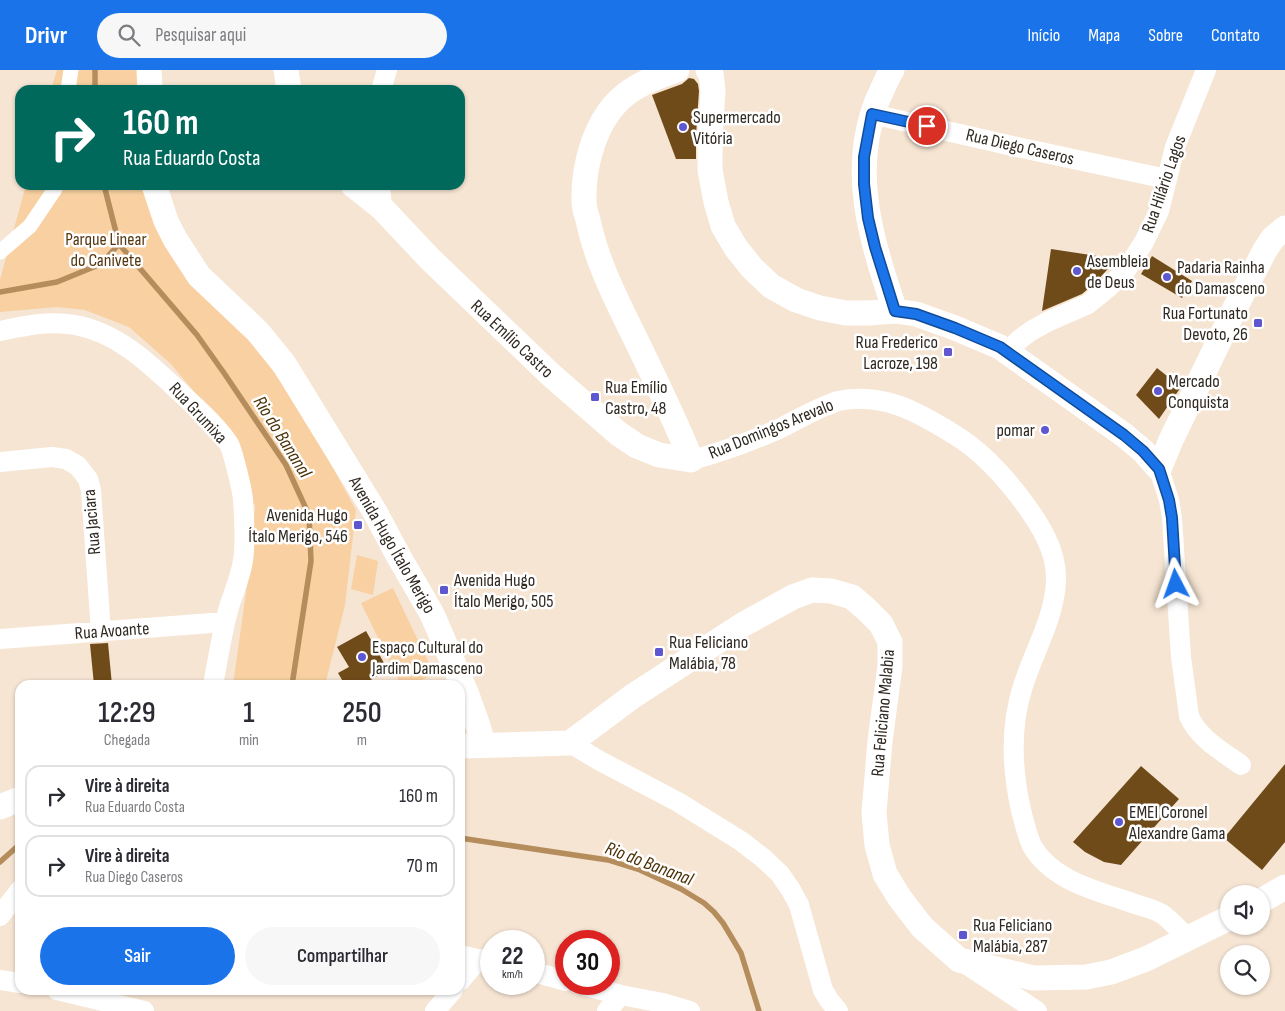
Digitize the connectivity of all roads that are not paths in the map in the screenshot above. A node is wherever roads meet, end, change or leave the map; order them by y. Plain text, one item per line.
1 (71, 70) edge
2 (149, 70) edge
3 (286, 70) edge
4 (387, 70) edge
5 (677, 70) edge
6 (708, 70) edge
7 (892, 70) edge
8 (1206, 70) edge
9 (69, 85) edge
10 (150, 85) edge
11 (288, 85) edge
12 (382, 85) edge
13 (872, 114) junction
14 (1167, 179) junction
15 (54, 190) edge
16 (156, 190) edge
17 (366, 190) edge
18 (381, 196) edge
19 (1285, 228) edge
20 (0, 252) edge
21 (895, 311) junction
22 (0, 331) edge
23 (1007, 352) junction
24 (691, 460) junction
25 (0, 462) edge
26 (1159, 469) junction
27 (225, 622) junction
28 (101, 632) junction
29 (0, 639) edge
30 (214, 680) edge
31 (461, 680) edge
32 (465, 690) edge
33 (570, 743) junction
34 (471, 745) edge
35 (1241, 765) dead end
36 (15, 801) edge
37 (0, 807) edge
38 (1285, 887) edge
39 (15, 896) edge
40 (1270, 896) edge
41 (0, 916) edge
42 (1220, 923) edge
43 (1189, 939) junction
44 (477, 959) edge
45 (959, 960) junction
46 (465, 975) edge
47 (0, 980) edge
48 (15, 982) edge
49 (78, 995) edge
50 (448, 995) edge
51 (620, 995) joint
52 (144, 1011) edge
53 (434, 1011) edge
54 (608, 1011) edge
55 (690, 1011) edge
56 (838, 1011) edge
57 (1037, 1011) edge

1 - 9 street
2 - 10 street
3 - 11 street
4 - 12 street
5 - 24 street, Rua Domingos Arevalo
6 - 21 street
7 - 13 street
8 - 14 street, Rua Hilário Lagos
13 - 14 street, Rua Diego Caseros
13 - 21 street
14 - 23 street, Rua Hilário Lagos
15 - 20 street
16 - 31 street, Avenida Hugo Ítalo Merigo
17 - 18 street, Rua Emílio Castro
18 - 24 street, Rua Emílio Castro
19 - 26 street
21 - 23 street
22 - 27 street, Rua Grumixa
23 - 26 street
24 - 43 street, Rua Domingos Arevalo
25 - 28 street, Rua Jaciara
26 - 35 street
27 - 28 street, Rua Avoante
27 - 30 street, Rua Grumixa
28 - 29 street, Rua Avoante
32 - 34 street, Avenida Hugo Ítalo Merigo
33 - 34 street, Avenida Hugo Ítalo Merigo
33 - 45 street, Rua Feliciano Malabia
33 - 56 street
36 - 37 street
38 - 40 street
39 - 41 street
42 - 43 street
43 - 45 street
44 - 46 street
45 - 57 street, Rua Feliciano Malabia
47 - 48 street
49 - 52 street
50 - 53 street
51 - 54 street
51 - 55 street

